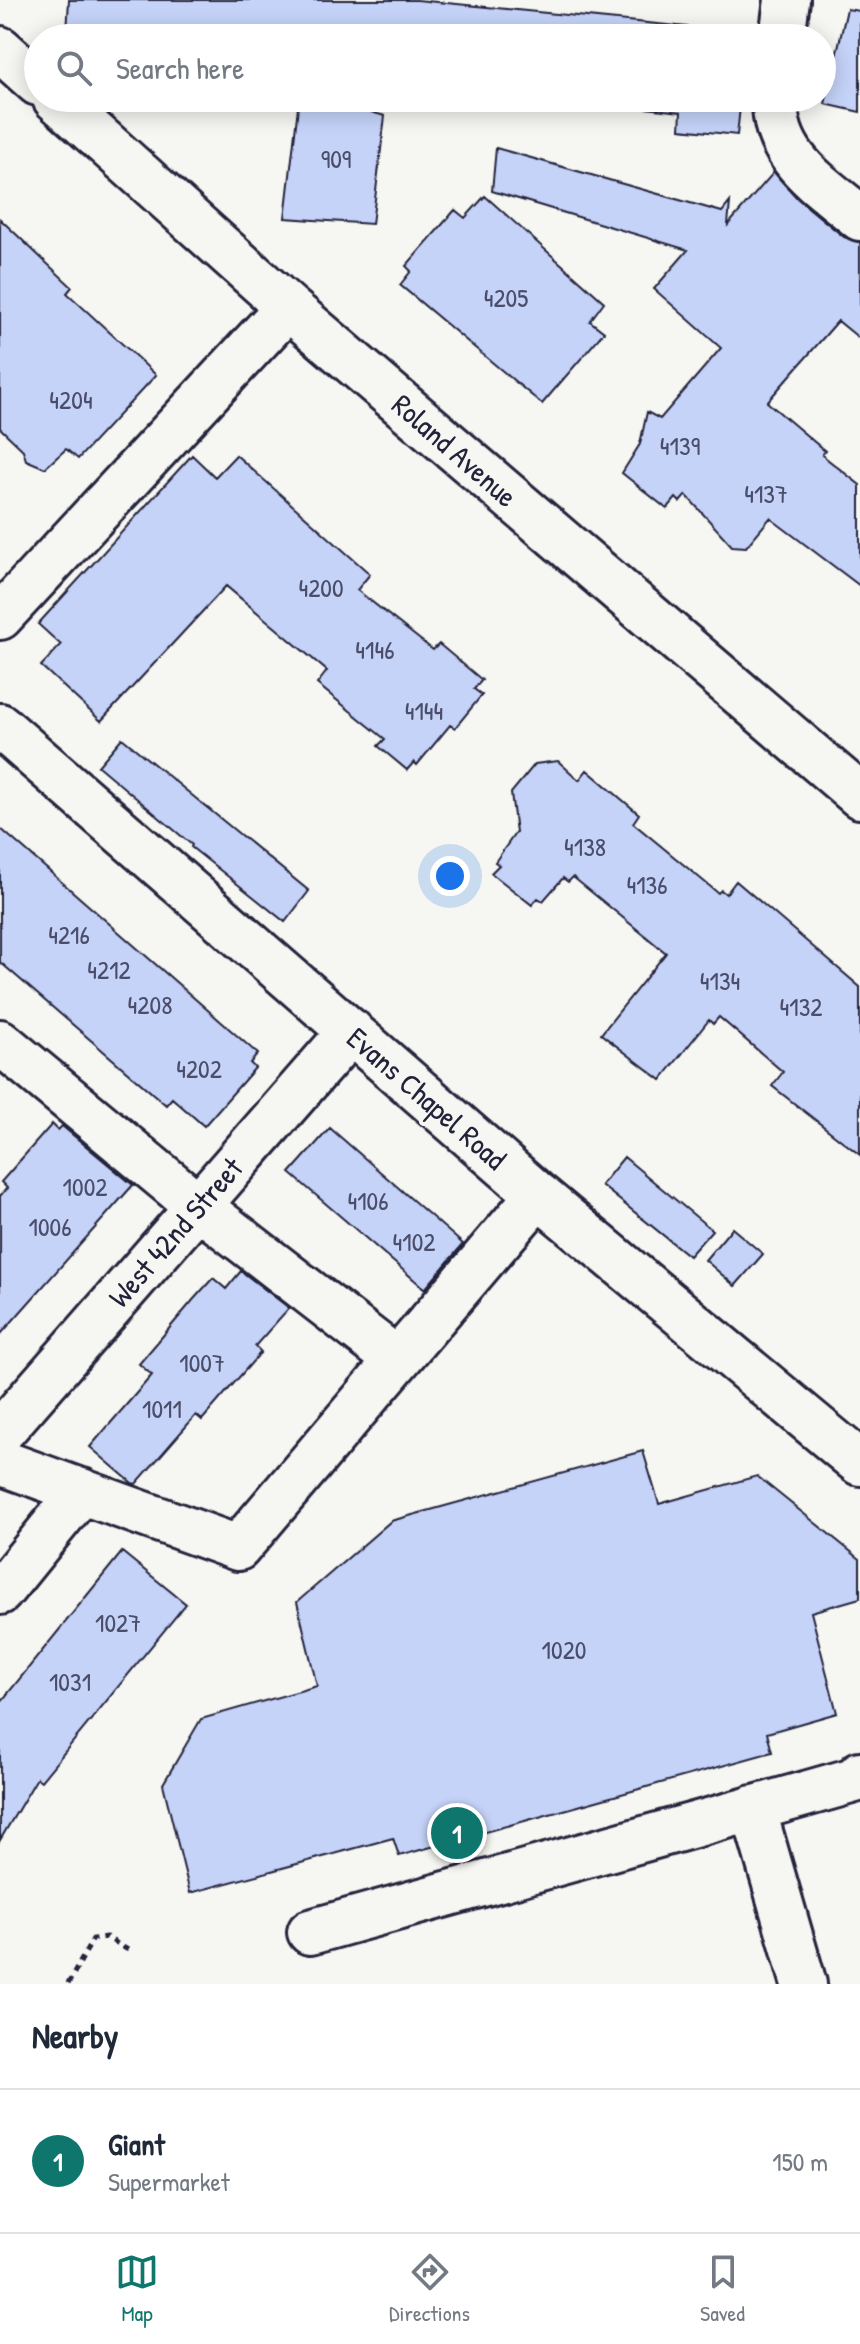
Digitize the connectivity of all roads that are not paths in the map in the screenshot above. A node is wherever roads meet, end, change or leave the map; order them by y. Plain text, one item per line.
1 (787, 0) edge
2 (784, 24) edge
3 (1, 51) edge
4 (24, 71) edge
5 (71, 112) edge
6 (774, 112) edge
7 (860, 218) edge
8 (288, 307) junction
9 (0, 617) edge
10 (4, 736) edge
11 (860, 796) edge
12 (351, 1031) junction
13 (7, 1062) edge
14 (538, 1195) junction
15 (198, 1206) junction
16 (397, 1360) junction
17 (0, 1433) edge
18 (0, 1462) edge
19 (860, 1463) edge
20 (82, 1491) junction
21 (0, 1592) edge
22 (860, 1774) edge
23 (753, 1808) junction
24 (310, 1932) dead end
25 (804, 1984) edge

1 - 2 street
3 - 4 street
5 - 8 street, Roland Avenue
6 - 7 street
8 - 9 street
8 - 11 street, Roland Avenue
10 - 12 street, Evans Chapel Road
12 - 14 street, Evans Chapel Road
12 - 15 street, West 42nd Street
13 - 15 street
14 - 16 street
14 - 19 street, Evans Chapel Road
15 - 16 street
15 - 17 street, West 42nd Street
16 - 20 street
18 - 20 street
20 - 21 street
22 - 23 street
23 - 24 street
23 - 25 street

